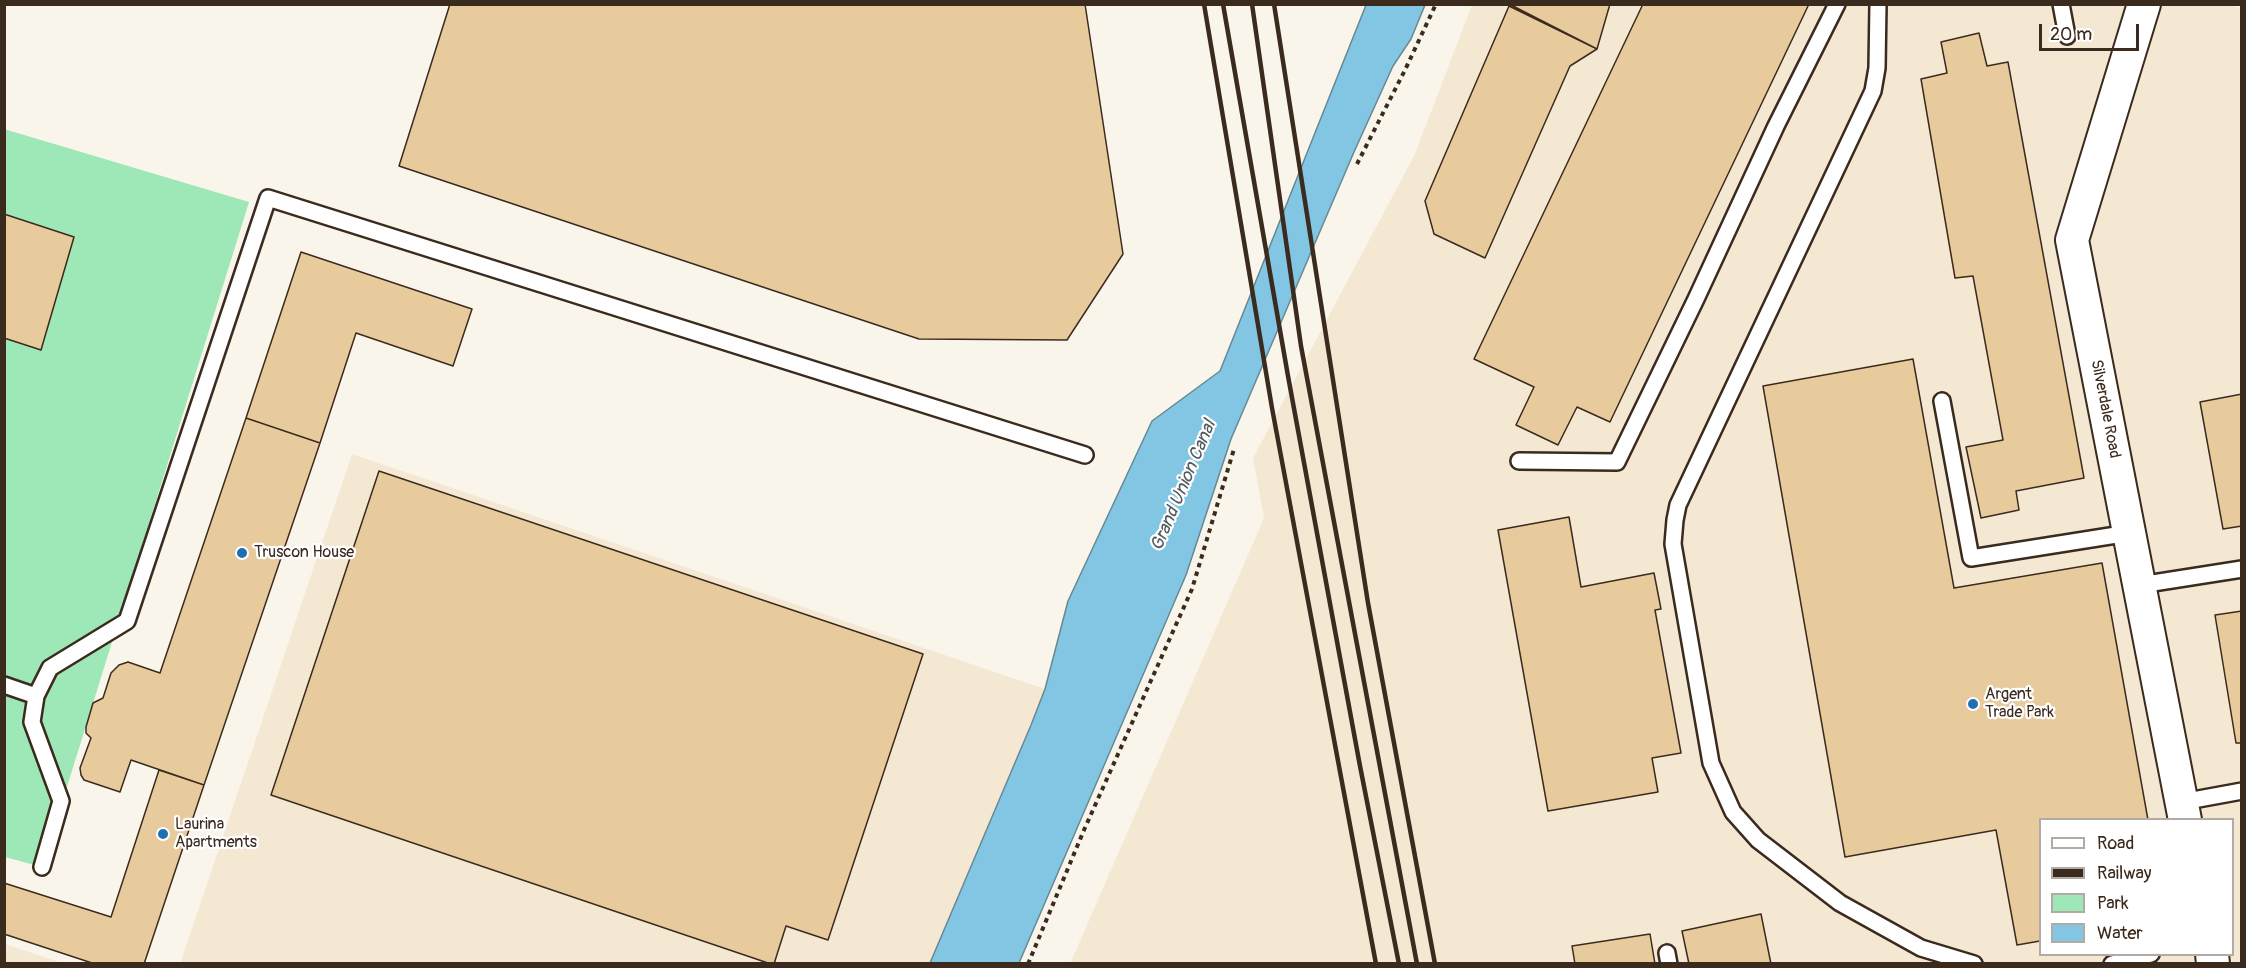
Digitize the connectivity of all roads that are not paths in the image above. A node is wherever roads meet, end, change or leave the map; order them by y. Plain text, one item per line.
1 (1837, 4) edge
2 (1878, 4) edge
3 (2061, 4) edge
4 (2144, 4) edge
5 (2067, 36) dead end
6 (1942, 401) dead end
7 (1085, 454) dead end
8 (1519, 461) dead end
9 (2129, 533) junction
10 (2241, 569) edge
11 (2139, 585) junction
12 (4, 685) edge
13 (36, 696) junction
14 (2241, 791) edge
15 (2183, 811) edge
16 (42, 867) dead end
17 (2142, 956) edge
18 (1974, 963) edge
19 (2112, 963) edge

1 - 8 lane
2 - 18 lane
3 - 5 lane
4 - 9 street, Silverdale Road
6 - 9 lane
7 - 13 lane
9 - 11 street, Silverdale Road
10 - 11 lane
11 - 15 street, Silverdale Road
12 - 13 lane
13 - 16 lane
14 - 15 lane
17 - 19 lane

